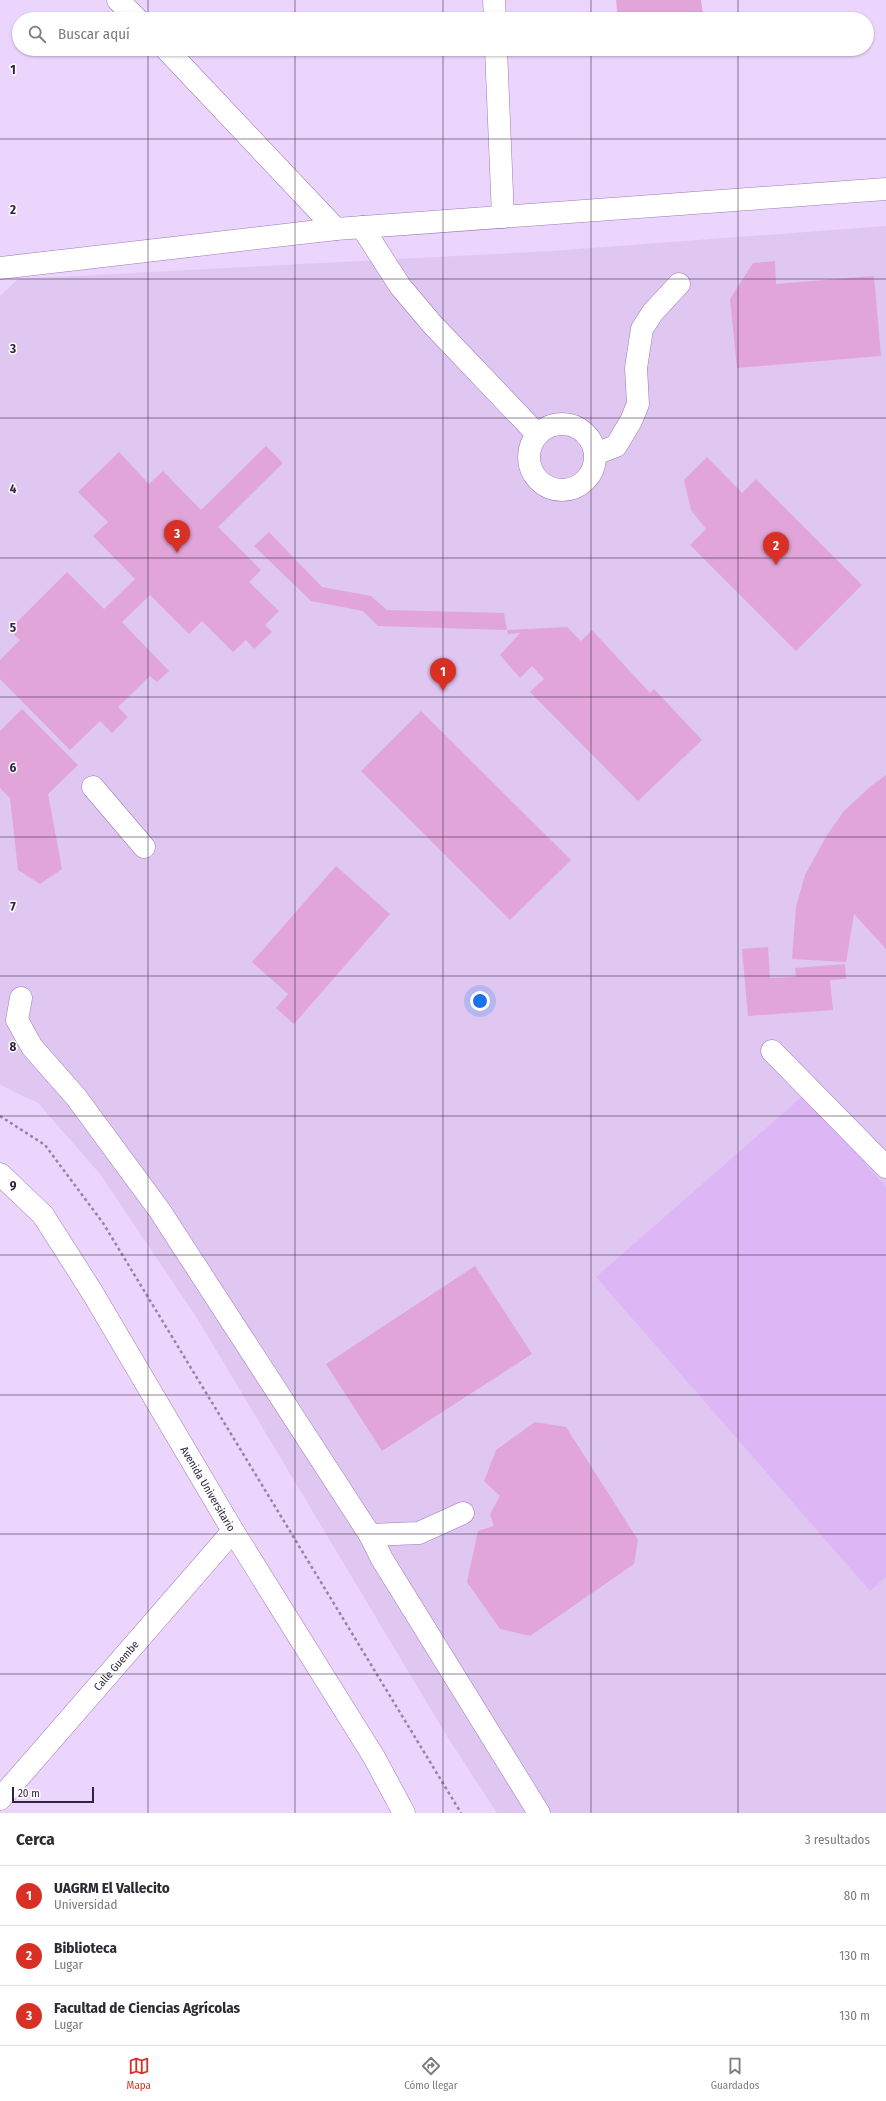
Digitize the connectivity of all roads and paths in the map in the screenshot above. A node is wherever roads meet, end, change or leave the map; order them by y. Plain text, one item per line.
1 (118, 0) edge
2 (494, 0) edge
3 (130, 12) edge
4 (495, 12) edge
5 (173, 56) edge
6 (496, 56) edge
7 (886, 189) edge
8 (503, 217) junction
9 (362, 227) junction
10 (336, 229) junction
11 (0, 268) edge
12 (679, 284) dead end
13 (537, 434) junction
14 (595, 454) junction
15 (93, 787) dead end
16 (144, 847) dead end
17 (21, 998) dead end
18 (772, 1051) dead end
19 (0, 1116) edge
20 (886, 1167) edge
21 (0, 1174) edge
22 (463, 1513) dead end
23 (233, 1531) junction
24 (370, 1535) junction
25 (0, 1799) edge
26 (404, 1813) edge
27 (460, 1813) edge
28 (539, 1813) edge

1 - 3 street
2 - 4 street
5 - 10 street
6 - 8 street
7 - 8 street
8 - 9 street
9 - 10 street
9 - 13 street
10 - 11 street
12 - 14 street
13 - 14 street
13 - 14 street
15 - 16 street
17 - 24 street
18 - 20 street
19 - 27 path
21 - 23 street, Avenida Universitario
22 - 24 street
23 - 25 street, Calle Guembe
23 - 26 street, Avenida Universitario
24 - 28 street

